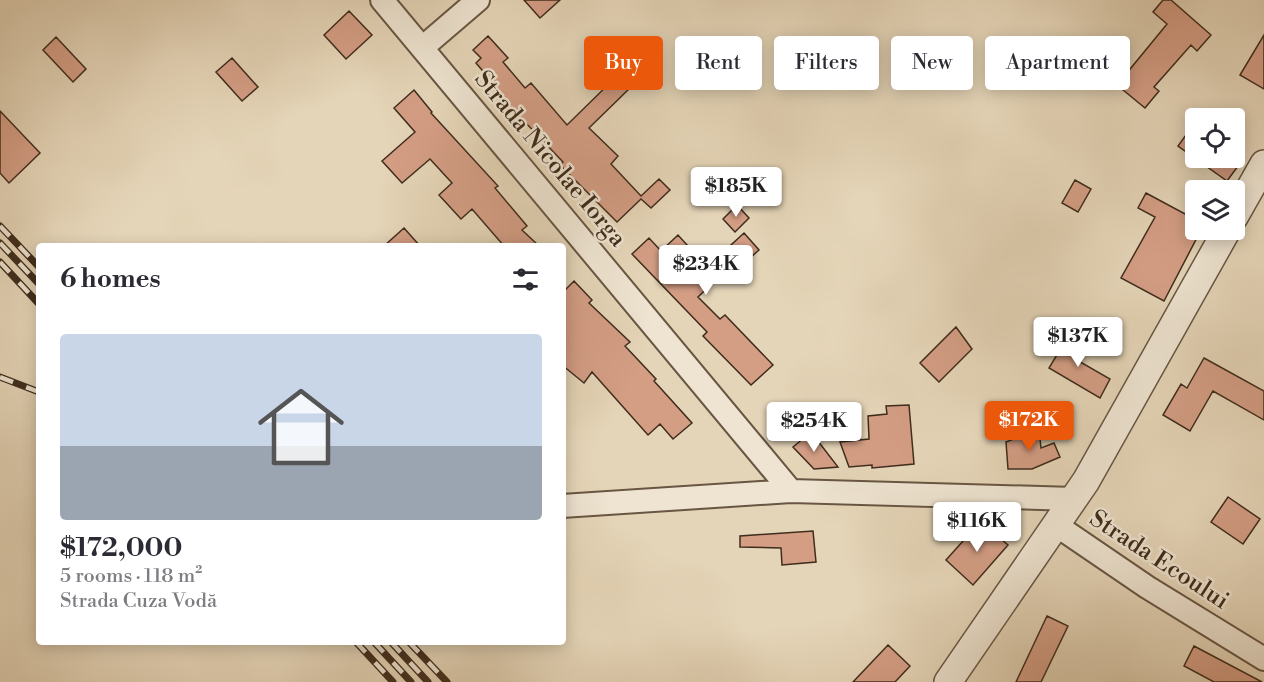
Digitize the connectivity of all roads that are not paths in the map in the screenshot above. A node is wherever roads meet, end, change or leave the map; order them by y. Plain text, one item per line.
1 (382, 0) edge
2 (478, 0) edge
3 (422, 48) junction
4 (1264, 164) edge
5 (1245, 198) edge
6 (1221, 240) edge
7 (791, 491) junction
8 (1074, 499) junction
9 (566, 506) edge
10 (1056, 525) junction
11 (1264, 659) edge
12 (948, 682) edge

1 - 3 street, Strada Nicolae Iorga
2 - 3 street
3 - 7 street, Strada Nicolae Iorga
4 - 5 street
6 - 8 street
7 - 8 street
7 - 9 street
8 - 10 street
10 - 11 street, Strada Ecoului
10 - 12 street

